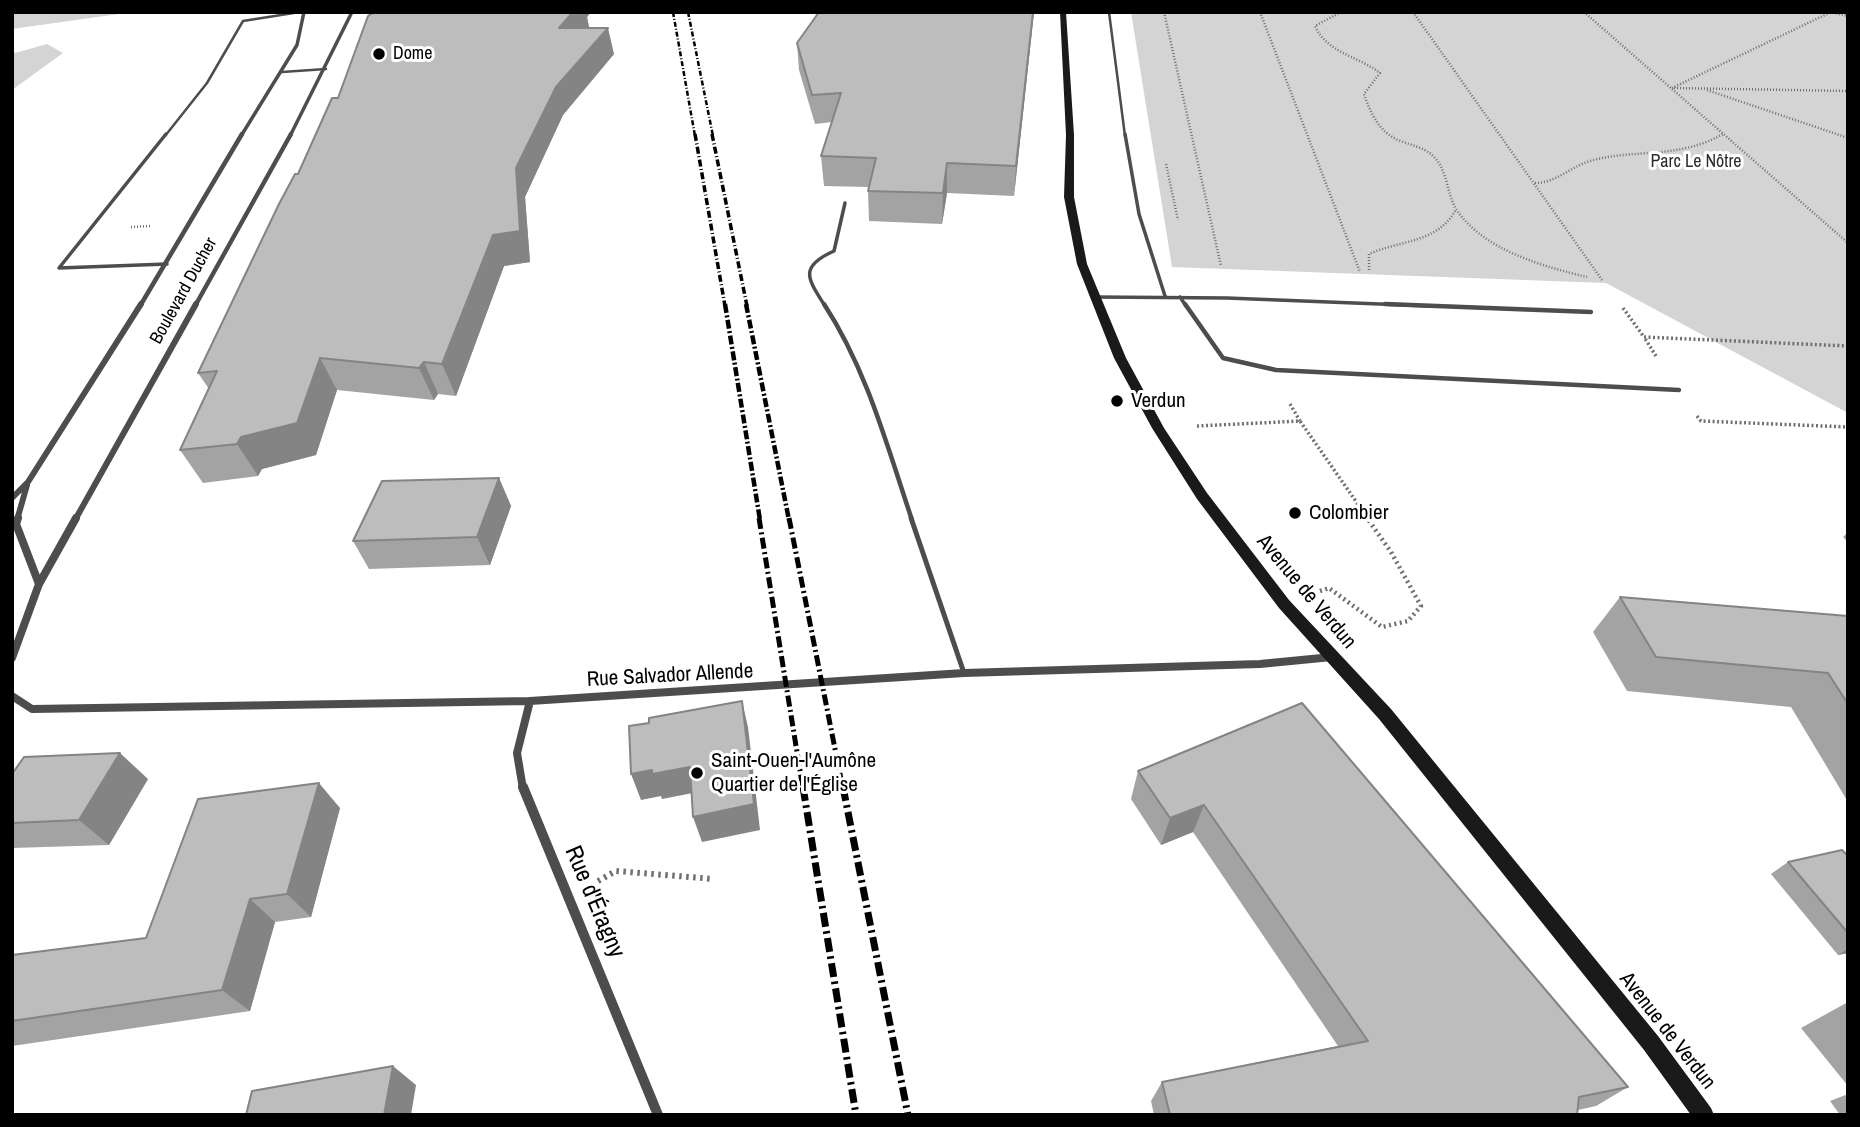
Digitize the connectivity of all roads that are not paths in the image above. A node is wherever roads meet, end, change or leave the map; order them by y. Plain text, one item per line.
1 (302, 12) edge
2 (352, 12) edge
3 (1063, 12) edge
4 (1109, 12) edge
5 (326, 69) junction
6 (282, 72) junction
7 (845, 203) dead end
8 (167, 264) junction
9 (1165, 296) junction
10 (1093, 297) junction
11 (1180, 297) junction
12 (1591, 312) dead end
13 (1679, 390) road end
14 (28, 482) junction
15 (12, 498) edge
16 (39, 583) junction
17 (1332, 657) junction
18 (12, 658) edge
19 (964, 673) junction
20 (12, 696) edge
21 (530, 701) junction
22 (658, 1115) edge
23 (1704, 1115) edge

1 - 6 street, Boulevard Ducher
1 - 8 lane
2 - 5 street, Boulevard Ducher
3 - 10 main road, Avenue de Verdun
4 - 9 lane
5 - 6 lane
5 - 16 street, Boulevard Ducher
6 - 8 street, Boulevard Ducher
7 - 19 lane
8 - 14 street, Boulevard Ducher
9 - 10 lane
9 - 11 lane
10 - 17 main road, Avenue de Verdun
11 - 12 lane
11 - 13 lane
14 - 15 street, Boulevard Ducher
14 - 16 street, Boulevard Ducher
16 - 18 street, Boulevard Ducher
17 - 19 street, Rue Salvador Allende
17 - 23 main road, Avenue de Verdun
19 - 21 street, Rue Salvador Allende
20 - 21 street, Rue Salvador Allende
21 - 22 street, Rue d'Éragny

